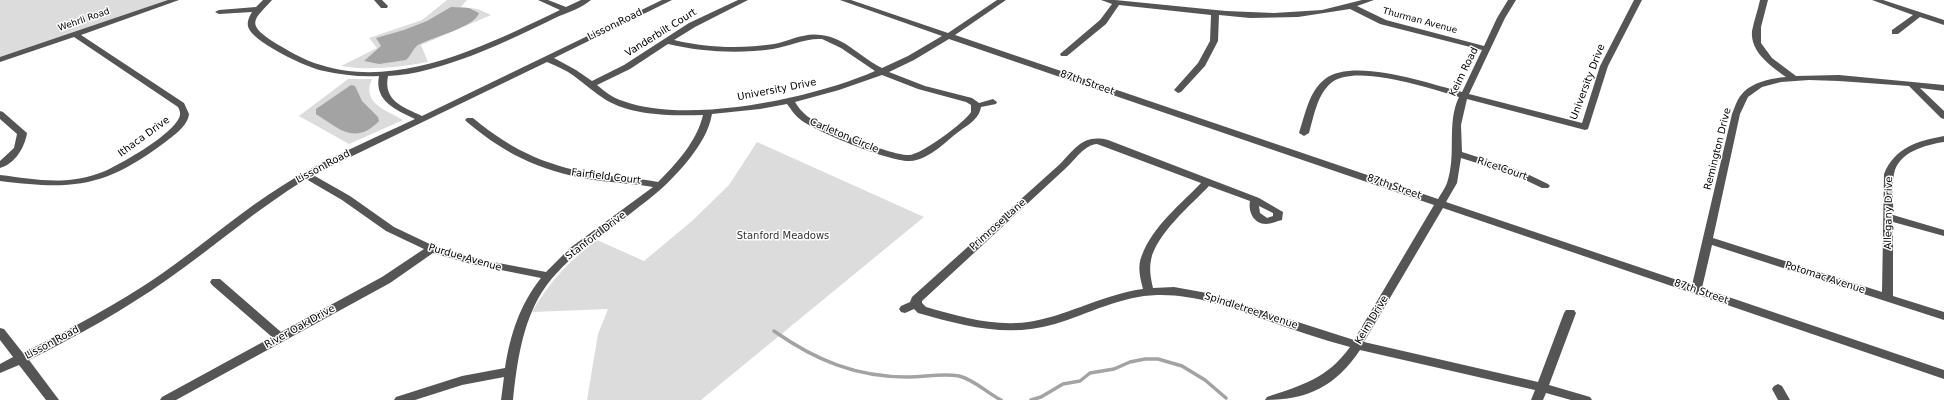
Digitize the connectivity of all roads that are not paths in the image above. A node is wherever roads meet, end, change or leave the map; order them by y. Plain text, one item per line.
1 (175, 0) edge
2 (268, 0) edge
3 (542, 0) edge
4 (587, 0) edge
5 (668, 0) edge
6 (744, 0) edge
7 (844, 0) edge
8 (1002, 0) edge
9 (1105, 0) edge
10 (1370, 0) edge
11 (1512, 0) edge
12 (1638, 0) edge
13 (1764, 0) edge
14 (1876, 0) edge
15 (1117, 3) junction
16 (1351, 6) junction
17 (258, 9) junction
18 (566, 10) junction
19 (219, 12) dead end
20 (1215, 13) junction
21 (1918, 15) junction
22 (1944, 23) edge
23 (1895, 32) dead end
24 (75, 34) junction
25 (949, 36) junction
26 (666, 41) junction
27 (1487, 49) junction
28 (1064, 54) dead end
29 (546, 58) junction
30 (0, 60) edge
31 (882, 72) junction
32 (384, 74) junction
33 (1792, 77) junction
34 (1911, 84) junction
35 (591, 85) junction
36 (1944, 88) edge
37 (1178, 90) dead end
38 (1464, 95) junction
39 (789, 100) junction
40 (993, 102) dead end
41 (976, 106) junction
42 (708, 112) junction
43 (0, 114) edge
44 (1944, 116) edge
45 (420, 118) junction
46 (470, 120) dead end
47 (1304, 133) dead end
48 (1944, 139) edge
49 (1457, 154) junction
50 (0, 164) edge
51 (306, 175) junction
52 (0, 178) edge
53 (1208, 181) junction
54 (661, 185) junction
55 (1545, 186) dead end
56 (1255, 200) dead end
57 (1441, 204) junction
58 (1889, 217) junction
59 (1944, 233) edge
60 (1707, 240) junction
61 (432, 249) junction
62 (548, 276) junction
63 (216, 282) dead end
64 (1696, 290) junction
65 (1149, 291) junction
66 (1887, 297) junction
67 (916, 304) junction
68 (905, 309) dead end
69 (1570, 313) dead end
70 (1944, 316) edge
71 (0, 332) edge
72 (280, 338) junction
73 (1357, 345) junction
74 (21, 359) junction
75 (0, 369) edge
76 (510, 371) junction
77 (1944, 375) edge
78 (1542, 387) junction
79 (53, 400) edge
80 (166, 400) edge
81 (400, 400) edge
82 (507, 400) edge
83 (1270, 400) edge
84 (1537, 400) edge
85 (1586, 400) edge

1 - 24 street, Wehrli Road
2 - 17 street
3 - 18 street
4 - 18 street
5 - 29 street, Lisson Road
6 - 26 street, Vanderbilt Court
7 - 25 street, 87th Street
8 - 25 street, University Drive
9 - 15 street
10 - 16 street
11 - 27 street, Keim Road
12 - 38 street, University Drive
13 - 33 street
14 - 21 street
15 - 20 street
15 - 28 street
16 - 20 street
16 - 27 street, Thurman Avenue
17 - 19 street
17 - 32 street
18 - 32 street
20 - 37 street
21 - 22 street
21 - 23 street
24 - 30 street, Wehrli Road
24 - 52 street, Ithaca Drive
25 - 31 street, University Drive
25 - 57 street, 87th Street
26 - 31 street
26 - 35 street, Vanderbilt Court
27 - 38 street, Keim Road
29 - 35 street, University Drive
29 - 45 street, Lisson Road
31 - 39 street, University Drive
31 - 41 street
32 - 45 street
33 - 34 street, Remington Drive
33 - 60 street, Remington Drive
34 - 36 street, Remington Drive
34 - 44 street
35 - 42 street, University Drive
38 - 47 street
38 - 49 street, Keim Road
39 - 41 street, Carleton Circle
39 - 42 street, University Drive
40 - 41 street
42 - 54 street, Stanford Drive
43 - 50 street
45 - 51 street, Lisson Road
46 - 54 street, Fairfield Court
48 - 58 street, Allegany Drive
49 - 55 street, Rice Court
49 - 57 street, Keim Road
51 - 61 street, Purdue Avenue
51 - 74 street, Lisson Road
53 - 56 street, Primrose Lane
53 - 65 street
53 - 67 street, Primrose Lane
54 - 62 street, Stanford Drive
57 - 64 street, 87th Street
57 - 73 street, Keim Drive
58 - 59 street
58 - 66 street, Allegany Drive
60 - 64 street, Remington Drive
60 - 66 street, Potomac Avenue
61 - 62 street, Purdue Avenue
61 - 72 street, River Oak Drive
62 - 76 street, Stanford Drive
63 - 72 street
64 - 77 street, 87th Street
65 - 67 street, Spindletree Avenue
65 - 73 street, Spindletree Avenue
66 - 70 street, Potomac Avenue
67 - 68 street, Primrose Lane
69 - 78 street
71 - 74 street
72 - 80 street, River Oak Drive
73 - 78 street, Spindletree Avenue
73 - 83 street, Keim Drive
74 - 75 street, Lisson Road
74 - 79 street
76 - 81 street
76 - 82 street, Stanford Drive
78 - 84 street
78 - 85 street, Spindletree Avenue

